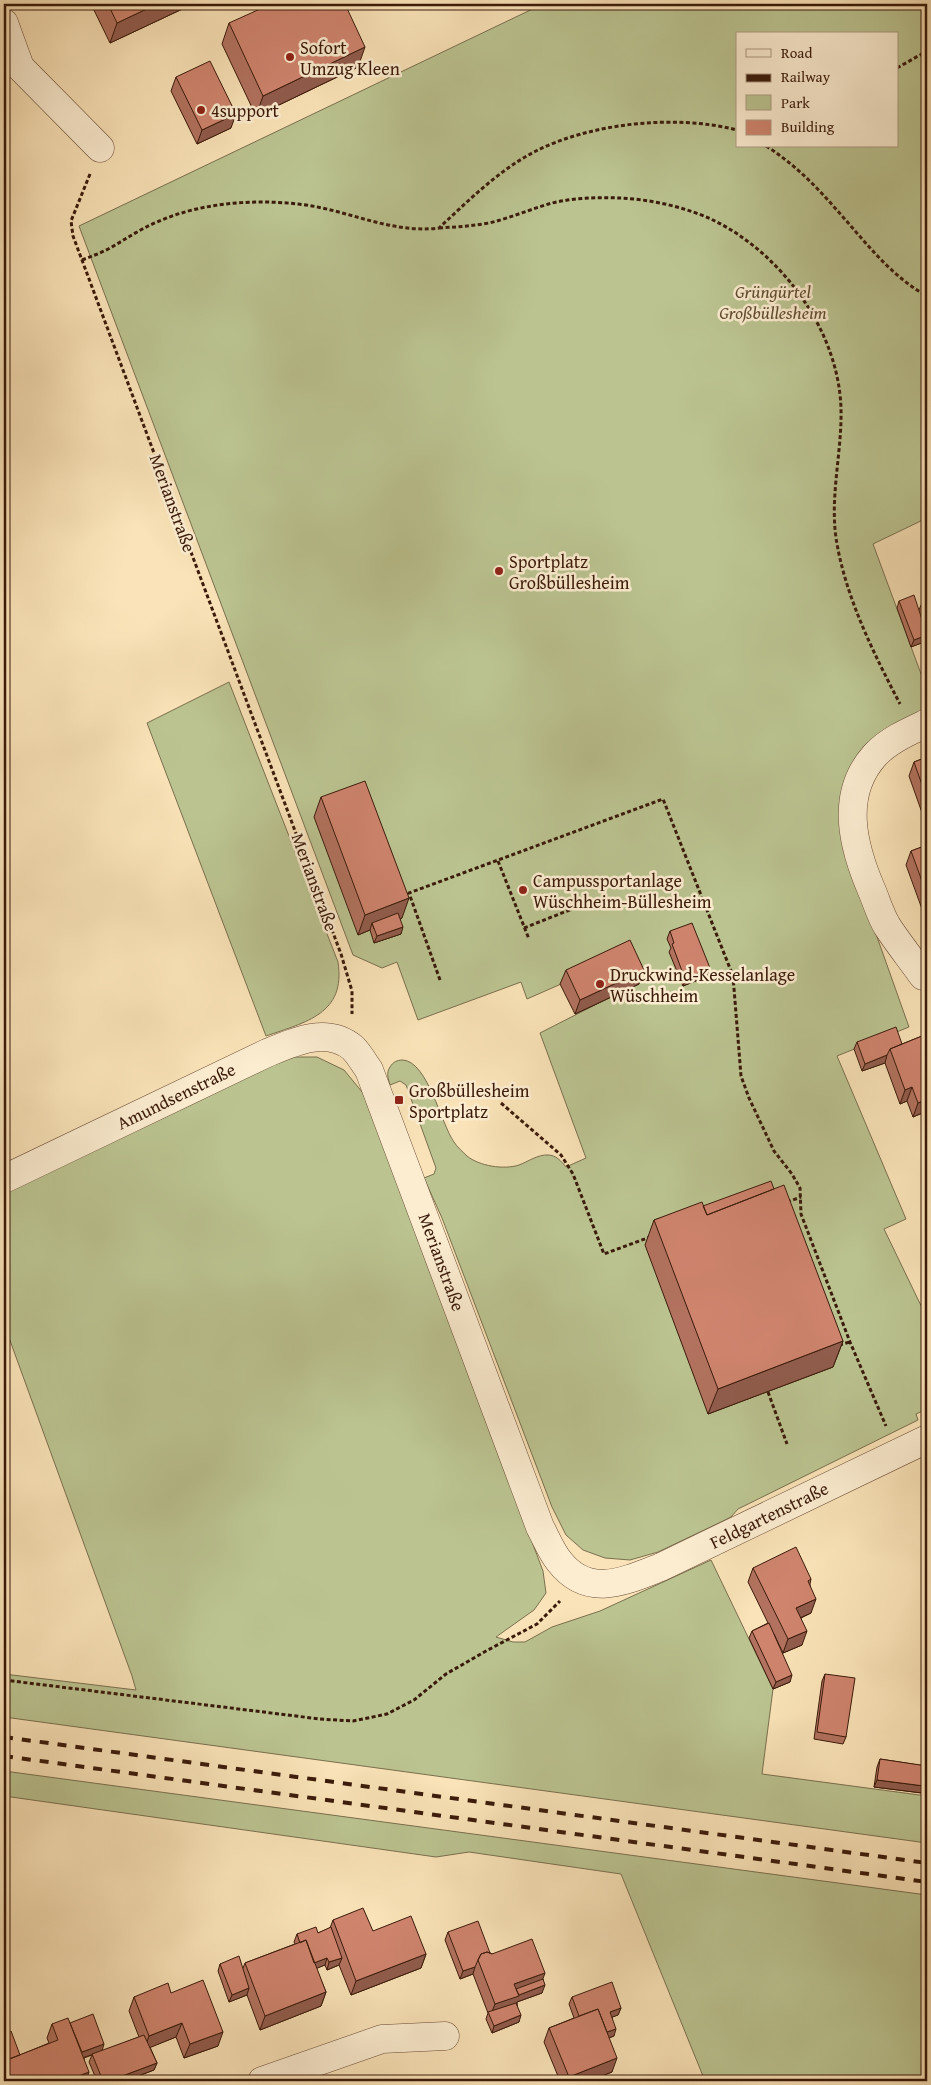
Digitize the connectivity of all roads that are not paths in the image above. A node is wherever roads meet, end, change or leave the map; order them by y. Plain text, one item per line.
1 (4, 23) edge
2 (100, 148) road end
3 (920, 726) edge
4 (923, 976) dead end
5 (352, 1047) joint
6 (4, 1179) edge
7 (927, 1439) edge
8 (608, 1585) joint
9 (445, 2036) dead end
10 (262, 2081) edge

1 - 2 street
3 - 4 street
5 - 6 street, Amundsenstraße
5 - 8 street, Merianstraße
7 - 8 street, Feldgartenstraße
9 - 10 street

